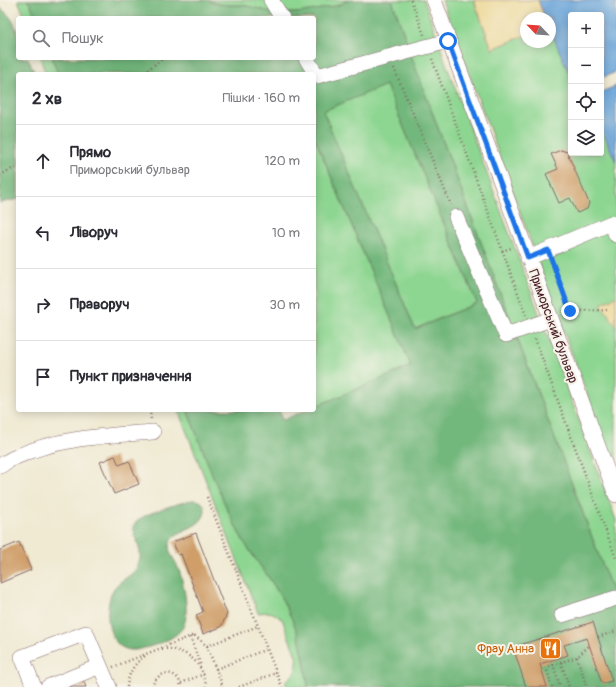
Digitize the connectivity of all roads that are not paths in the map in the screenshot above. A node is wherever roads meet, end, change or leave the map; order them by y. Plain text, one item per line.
1 (271, 0) edge
2 (434, 0) edge
3 (281, 16) edge
4 (448, 41) junction
5 (307, 60) edge
6 (312, 72) edge
7 (316, 80) edge
8 (456, 217) road end
9 (616, 235) edge
10 (528, 258) junction
11 (551, 319) junction
12 (153, 432) dead end
13 (0, 466) edge
14 (616, 495) edge
15 (616, 598) edge
16 (562, 615) dead end
17 (101, 669) junction
18 (34, 687) edge
19 (48, 687) edge
20 (109, 687) edge

1 - 3 street
2 - 4 street, Приморський бульвар
4 - 7 street
4 - 10 street, Приморський бульвар
5 - 6 street
8 - 11 street
9 - 10 street
10 - 11 street, Приморський бульвар
11 - 14 street, Приморський бульвар
12 - 13 street
15 - 16 street
17 - 18 street
17 - 19 street
17 - 20 street

